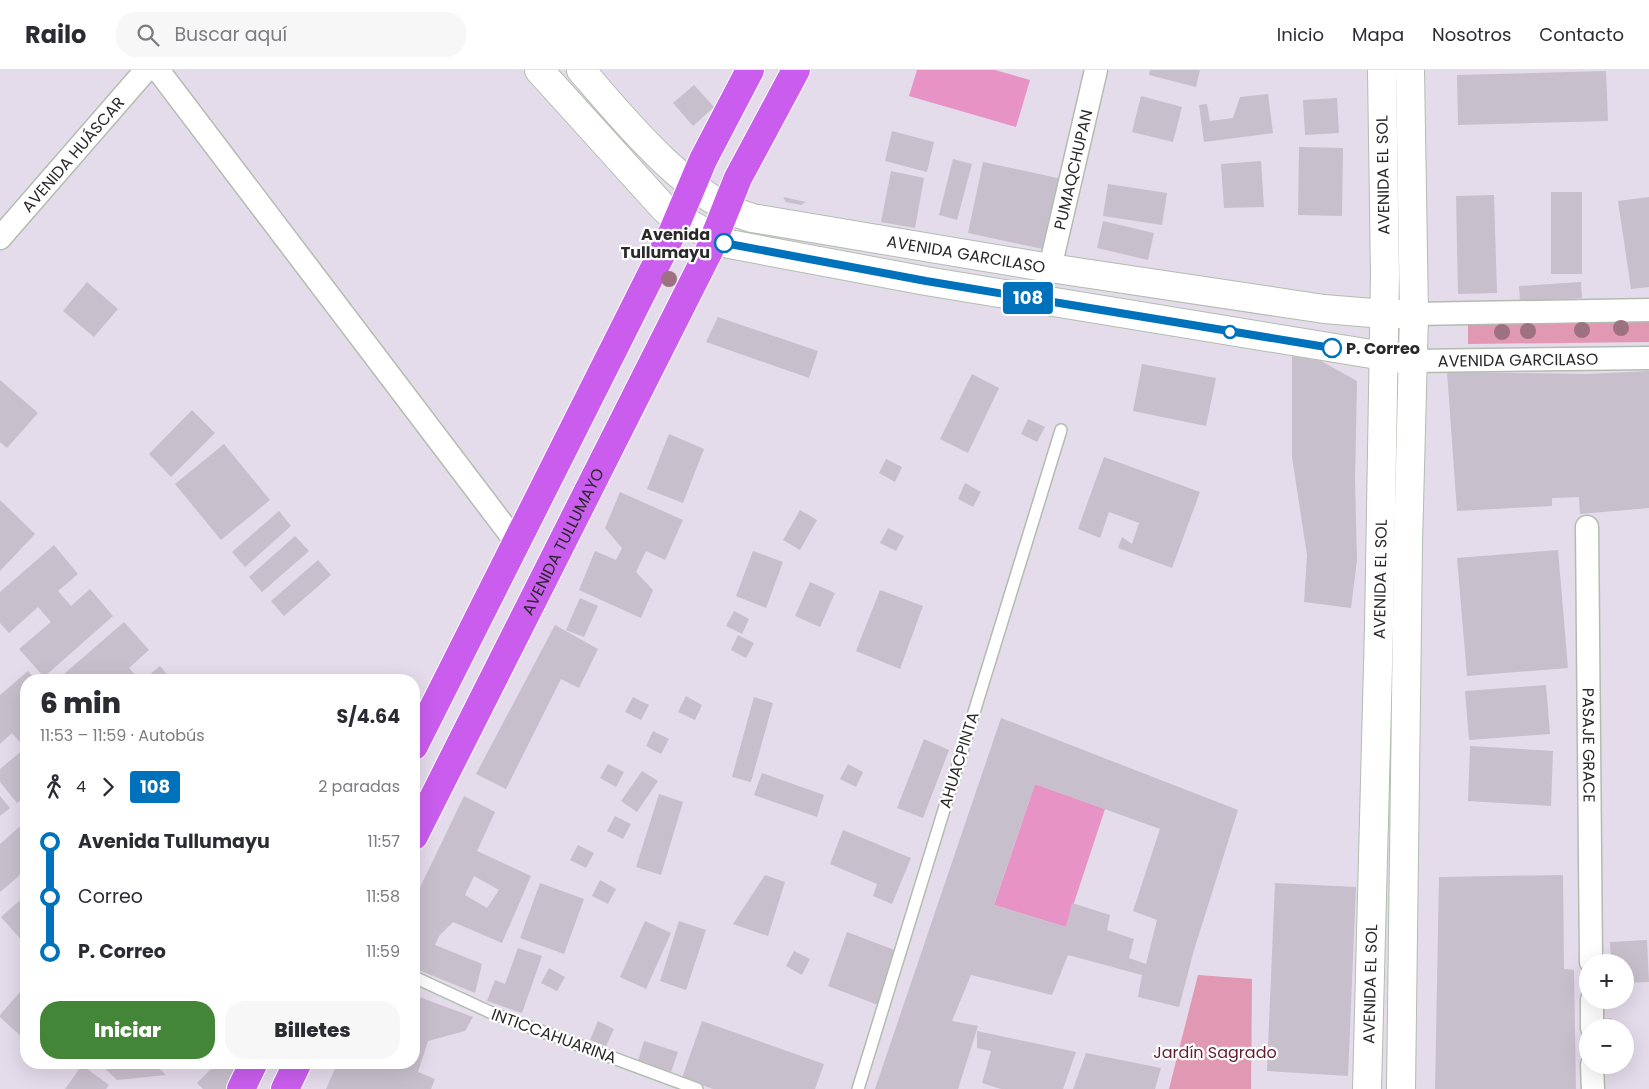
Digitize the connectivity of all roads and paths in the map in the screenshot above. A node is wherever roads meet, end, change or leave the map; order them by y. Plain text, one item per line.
1 (146, 70) edge
2 (158, 70) edge
3 (539, 70) edge
4 (581, 70) edge
5 (750, 70) edge
6 (796, 70) edge
7 (1096, 70) edge
8 (1382, 70) edge
9 (1410, 70) edge
10 (692, 185) junction
11 (728, 203) junction
12 (675, 224) junction
13 (0, 238) edge
14 (713, 241) junction
15 (1050, 268) junction
16 (1649, 310) edge
17 (1384, 314) junction
18 (1414, 314) junction
19 (1383, 356) junction
20 (1649, 358) edge
21 (1413, 361) junction
22 (1061, 430) dead end
23 (1586, 527) dead end
24 (516, 542) junction
25 (420, 734) edge
26 (420, 824) edge
27 (1591, 954) edge
28 (420, 980) edge
29 (251, 1069) edge
30 (294, 1069) edge
31 (1592, 1074) edge
32 (241, 1089) edge
33 (284, 1089) edge
34 (698, 1089) edge
35 (858, 1089) edge
36 (1367, 1089) edge
37 (1401, 1089) edge
38 (1593, 1089) edge

1 - 13 street, AVENIDA HUÁSCAR
2 - 24 street
3 - 12 street, AVENIDA GARCILASO
4 - 10 street, AVENIDA GARCILASO
5 - 10 main road
6 - 11 main road
7 - 15 street, PUMAQCHUPAN
8 - 17 street, AVENIDA EL SOL
9 - 18 street, AVENIDA EL SOL
10 - 11 street, AVENIDA GARCILASO
10 - 12 main road
11 - 14 main road, AVENIDA TULLUMAYO
11 - 15 street, AVENIDA GARCILASO
12 - 14 street, AVENIDA GARCILASO
12 - 24 main road
14 - 19 street, AVENIDA GARCILASO
14 - 26 main road, AVENIDA TULLUMAYO
15 - 17 street, AVENIDA GARCILASO
16 - 18 street, AVENIDA GARCILASO
17 - 18 street, AVENIDA GARCILASO
17 - 19 street, AVENIDA EL SOL
18 - 21 street, AVENIDA EL SOL
19 - 21 street, AVENIDA GARCILASO
19 - 36 street, AVENIDA EL SOL
20 - 21 street, AVENIDA GARCILASO
21 - 37 street, AVENIDA EL SOL
22 - 35 lane, AHUACPINTA
23 - 27 street, PASAJE GRACE
24 - 25 main road
28 - 34 lane, INTICCAHUARINA
29 - 32 main road
30 - 33 main road
31 - 38 street

